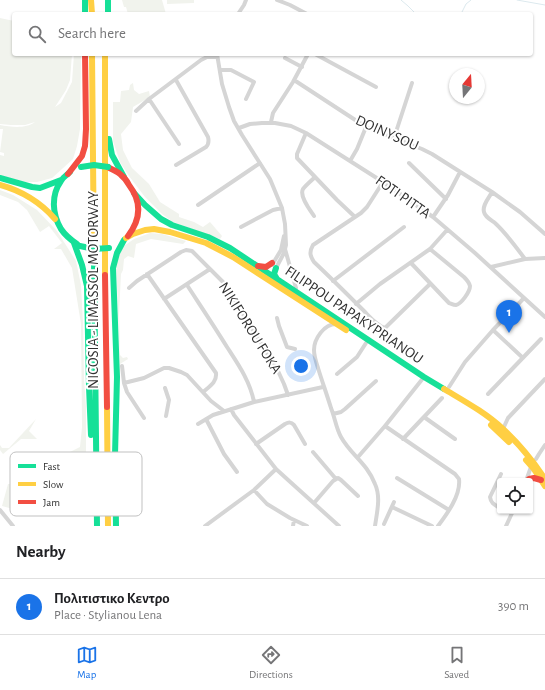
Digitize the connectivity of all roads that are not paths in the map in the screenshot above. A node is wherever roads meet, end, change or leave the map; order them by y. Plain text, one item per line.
1 (86, 0) edge
2 (92, 0) edge
3 (104, 0) edge
4 (108, 0) edge
5 (246, 0) edge
6 (277, 0) edge
7 (293, 0) edge
8 (290, 5) junction
9 (85, 12) edge
10 (92, 12) edge
11 (105, 12) edge
12 (108, 12) edge
13 (239, 12) edge
14 (304, 12) edge
15 (85, 56) edge
16 (92, 56) edge
17 (105, 56) edge
18 (109, 56) edge
19 (212, 56) edge
20 (217, 56) edge
21 (307, 56) edge
22 (319, 56) edge
23 (284, 58) dead end
24 (302, 66) junction
25 (220, 70) junction
26 (176, 80) junction
27 (294, 80) junction
28 (412, 83) dead end
29 (376, 87) dead end
30 (149, 99) junction
31 (246, 100) dead end
32 (136, 111) dead end
33 (271, 122) junction
34 (366, 127) junction
35 (238, 128) junction
36 (306, 133) junction
37 (394, 138) junction
38 (179, 144) dead end
39 (350, 161) junction
40 (260, 163) junction
41 (409, 163) dead end
42 (176, 165) dead end
43 (460, 172) junction
44 (68, 174) junction
45 (124, 177) junction
46 (315, 177) junction
47 (0, 178) edge
48 (61, 180) junction
49 (382, 182) junction
50 (0, 185) edge
51 (492, 192) junction
52 (134, 193) junction
53 (446, 199) junction
54 (198, 205) dead end
55 (282, 208) junction
56 (314, 216) dead end
57 (355, 217) junction
58 (433, 217) junction
59 (285, 224) junction
60 (59, 226) junction
61 (241, 227) dead end
62 (404, 227) dead end
63 (447, 230) junction
64 (545, 234) edge
65 (125, 239) junction
66 (74, 243) junction
67 (285, 249) junction
68 (430, 249) junction
69 (545, 258) edge
70 (525, 260) junction
71 (410, 263) junction
72 (257, 266) junction
73 (274, 266) junction
74 (490, 267) junction
75 (210, 269) junction
76 (147, 274) junction
77 (269, 277) junction
78 (333, 281) junction
79 (430, 284) junction
80 (186, 285) junction
81 (129, 288) dead end
82 (296, 288) dead end
83 (524, 298) junction
84 (164, 299) junction
85 (356, 304) junction
86 (326, 316) junction
87 (545, 317) edge
88 (277, 318) dead end
89 (338, 325) junction
90 (324, 330) junction
91 (493, 330) junction
92 (541, 339) dead end
93 (366, 343) junction
94 (295, 349) dead end
95 (523, 358) junction
96 (119, 365) junction
97 (337, 374) dead end
98 (423, 379) junction
99 (545, 379) edge
100 (376, 381) dead end
101 (124, 383) junction
102 (323, 387) junction
103 (449, 387) dead end
104 (165, 388) dead end
105 (203, 392) junction
106 (488, 394) dead end
107 (288, 395) junction
108 (442, 398) dead end
109 (254, 402) junction
110 (231, 409) junction
111 (224, 411) junction
112 (333, 414) junction
113 (166, 416) dead end
114 (424, 417) junction
115 (144, 418) dead end
116 (508, 418) junction
117 (206, 419) junction
118 (198, 424) dead end
119 (497, 424) junction
120 (385, 426) junction
121 (503, 429) junction
122 (403, 439) junction
123 (455, 439) dead end
124 (256, 444) junction
125 (305, 444) dead end
126 (545, 445) edge
127 (91, 452) edge
128 (97, 452) edge
129 (108, 452) edge
130 (112, 452) edge
131 (115, 452) edge
132 (313, 452) dead end
133 (358, 457) junction
134 (534, 464) junction
135 (276, 469) junction
136 (237, 472) dead end
137 (501, 474) dead end
138 (397, 478) dead end
139 (499, 478) edge
140 (528, 478) edge
141 (533, 478) edge
142 (336, 479) junction
143 (543, 480) edge
144 (497, 482) edge
145 (545, 486) edge
146 (254, 490) junction
147 (358, 496) dead end
148 (394, 502) dead end
149 (314, 503) junction
150 (497, 506) edge
151 (392, 507) junction
152 (0, 510) edge
153 (449, 510) junction
154 (511, 514) edge
155 (93, 516) edge
156 (98, 516) edge
157 (115, 516) edge
158 (294, 520) junction
159 (384, 524) dead end
160 (13, 526) edge
161 (93, 526) edge
162 (98, 526) edge
163 (115, 526) edge
164 (205, 526) edge
165 (292, 526) edge
166 (307, 526) edge
167 (339, 526) edge
168 (375, 526) edge
169 (432, 526) edge
170 (438, 526) edge
171 (506, 526) edge

1 - 9 main road
2 - 10 main road
3 - 11 main road
4 - 12 main road
5 - 13 street
6 - 8 street
7 - 8 street
8 - 14 street
15 - 44 main road
16 - 128 main road
17 - 129 main road, NICOSIA - LIMASSOL MOTORWAY
18 - 45 main road
19 - 26 street
20 - 25 street
21 - 24 street
22 - 29 street
23 - 24 street
24 - 27 street
25 - 31 street
25 - 35 street
26 - 30 street
26 - 42 street
27 - 33 street
27 - 34 street, DOINYSOU
28 - 37 street
30 - 32 street
30 - 38 street
33 - 35 street, FOTI PITTA
33 - 36 street, FOTI PITTA
34 - 37 street, DOINYSOU
34 - 39 street
35 - 40 street
36 - 39 street, FOTI PITTA
36 - 46 street
37 - 43 street, DOINYSOU
39 - 49 street, FOTI PITTA
40 - 54 street
40 - 55 street
41 - 53 street
43 - 51 street, DOINYSOU
43 - 53 street
44 - 45 main road, bridge
44 - 48 main road
45 - 52 main road
46 - 56 street
46 - 57 street
47 - 48 main road
48 - 60 main road
49 - 57 street
49 - 58 street, FOTI PITTA
50 - 60 main road
51 - 64 street, DOINYSOU
51 - 70 street
52 - 65 main road
52 - 72 main road, FILIPPOU PAPAKYPRIANOU
53 - 58 street
55 - 59 street
55 - 61 street
57 - 78 street
58 - 63 street, FOTI PITTA
59 - 67 street
59 - 73 street
60 - 66 main road
62 - 78 street
63 - 68 street
63 - 74 street, FOTI PITTA
65 - 66 main road, bridge
65 - 77 main road, FILIPPOU PAPAKYPRIANOU
65 - 96 main road
66 - 127 main road
67 - 73 street
67 - 82 street
68 - 71 street
68 - 79 street
69 - 70 street
70 - 74 street
71 - 79 street
71 - 85 street
72 - 73 main road
72 - 77 main road, FILIPPOU PAPAKYPRIANOU
73 - 77 street
73 - 77 main road
74 - 83 street, FOTI PITTA
75 - 76 street, NIKIFOROU FOKA
75 - 80 street
75 - 107 street, NIKIFOROU FOKA
76 - 81 street, NIKIFOROU FOKA
76 - 84 street
77 - 86 main road, FILIPPOU PAPAKYPRIANOU
77 - 98 main road, FILIPPOU PAPAKYPRIANOU
78 - 85 street
79 - 85 street
80 - 84 street
80 - 109 street
83 - 87 street, FOTI PITTA
83 - 91 street
84 - 105 street
86 - 89 main road, FILIPPOU PAPAKYPRIANOU
86 - 90 street
88 - 94 street
89 - 90 street
89 - 93 main road, FILIPPOU PAPAKYPRIANOU
90 - 102 street
91 - 95 street
91 - 103 street
92 - 95 street
93 - 97 street
93 - 98 main road, FILIPPOU PAPAKYPRIANOU
95 - 106 street
96 - 101 street
96 - 130 main road
96 - 131 main road
98 - 119 main road, FILIPPOU PAPAKYPRIANOU
98 - 120 street
98 - 134 main road, FILIPPOU PAPAKYPRIANOU
99 - 116 street
100 - 112 street
101 - 105 street
101 - 115 street
102 - 107 street
102 - 112 street
104 - 113 street
105 - 111 street
107 - 109 street
108 - 114 street
109 - 110 street
110 - 111 street
110 - 124 street
111 - 117 street
112 - 133 street
114 - 122 street
114 - 123 street
116 - 119 street
116 - 121 street
117 - 118 street
117 - 136 street
119 - 121 main road, FILIPPOU PAPAKYPRIANOU
120 - 122 street
120 - 133 street
121 - 134 main road, FILIPPOU PAPAKYPRIANOU
122 - 153 street
124 - 125 street
124 - 135 street
126 - 134 street
132 - 142 street
133 - 168 street
134 - 140 street
134 - 143 main road, FILIPPOU PAPAKYPRIANOU
135 - 146 street
135 - 149 street
137 - 139 street
138 - 153 street
141 - 143 main road
142 - 147 street
142 - 149 street
143 - 145 main road, FILIPPOU PAPAKYPRIANOU
144 - 150 street
146 - 158 street
146 - 164 street
148 - 151 street
149 - 167 street
151 - 159 street
151 - 169 street
152 - 160 street
153 - 170 street
154 - 171 street
155 - 161 main road
156 - 162 main road
157 - 163 main road
158 - 165 street
158 - 166 street

